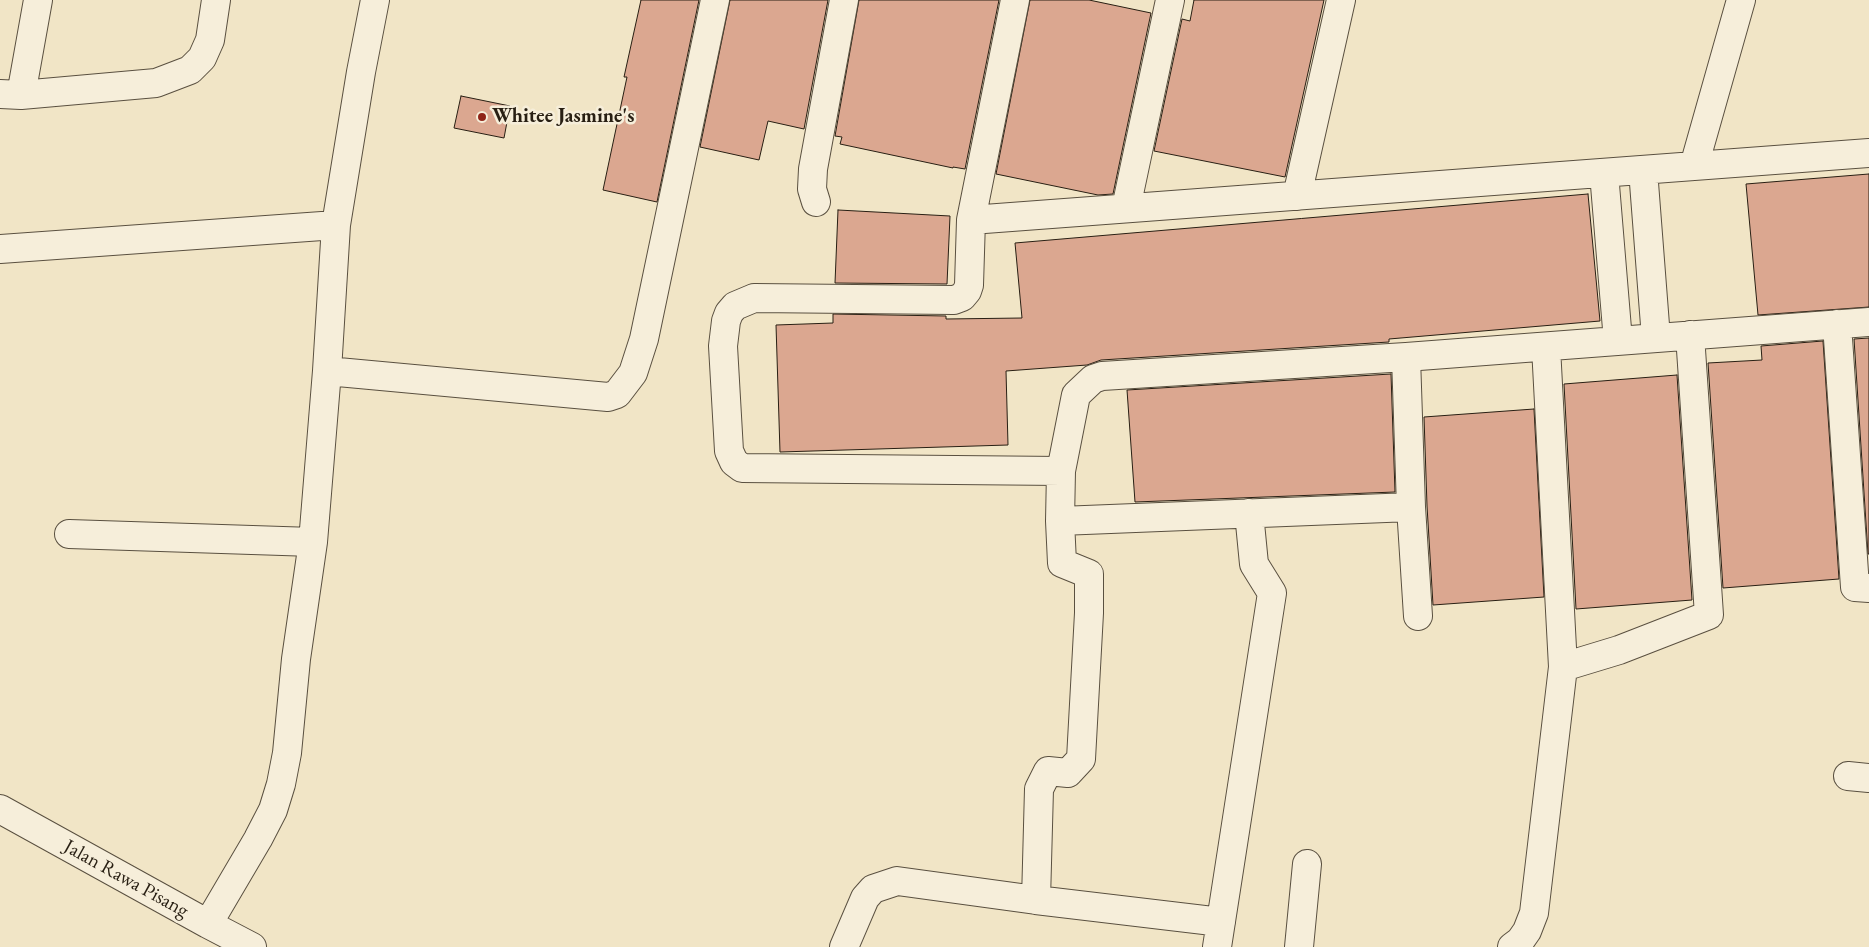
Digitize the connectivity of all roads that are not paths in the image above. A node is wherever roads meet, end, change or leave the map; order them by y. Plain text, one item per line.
1 (38, 0) edge
2 (216, 0) edge
3 (375, 0) edge
4 (715, 0) edge
5 (844, 0) edge
6 (1015, 0) edge
7 (1170, 0) edge
8 (1340, 0) edge
9 (1741, 0) edge
10 (10, 94) edge
11 (1869, 153) edge
12 (1694, 166) junction
13 (1643, 170) junction
14 (1604, 173) junction
15 (1298, 196) junction
16 (816, 202) dead end
17 (1126, 208) junction
18 (971, 220) junction
19 (336, 224) junction
20 (0, 249) edge
21 (1869, 322) edge
22 (1837, 324) junction
23 (1690, 335) junction
24 (1656, 338) junction
25 (1618, 341) junction
26 (1546, 346) junction
27 (1406, 357) junction
28 (326, 371) junction
29 (1061, 471) junction
30 (1411, 507) junction
31 (1249, 514) junction
32 (1060, 521) junction
33 (69, 534) dead end
34 (312, 542) junction
35 (1869, 588) edge
36 (1418, 616) dead end
37 (1563, 667) junction
38 (0, 809) edge
39 (1306, 864) dead end
40 (1036, 900) junction
41 (208, 924) junction
42 (1219, 935) edge
43 (252, 947) edge
44 (844, 947) edge
45 (1299, 947) edge
46 (1512, 947) edge

1 - 10 street
2 - 10 street
3 - 19 street
4 - 28 street
5 - 16 street
6 - 18 street
7 - 17 street
8 - 15 street
9 - 12 street
11 - 12 street
12 - 13 street
13 - 14 street
13 - 24 street
14 - 15 street
14 - 25 street
15 - 17 street
17 - 18 street
18 - 29 street
19 - 20 street
19 - 28 street
21 - 22 street
22 - 23 street
22 - 35 street
23 - 24 street
23 - 37 street
24 - 25 street
25 - 26 street
26 - 27 street
26 - 37 street
27 - 29 street
27 - 30 street
28 - 34 street
29 - 32 street
30 - 31 street
30 - 36 street
31 - 32 street
31 - 42 street
32 - 40 street
33 - 34 street
34 - 41 street
37 - 46 street
38 - 41 street, Jalan Rawa Pisang
39 - 45 street
40 - 42 street
40 - 44 street
41 - 43 street, Jalan Rawa Pisang

